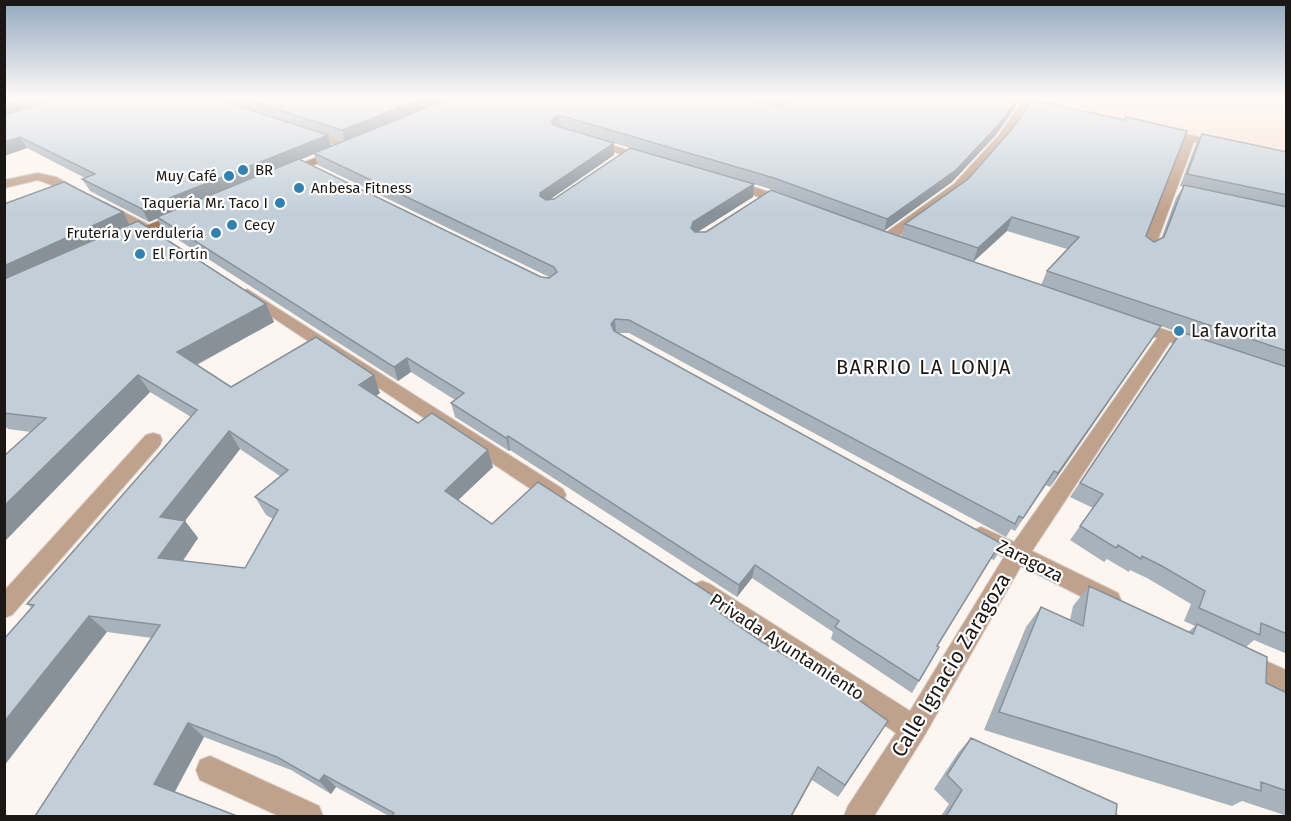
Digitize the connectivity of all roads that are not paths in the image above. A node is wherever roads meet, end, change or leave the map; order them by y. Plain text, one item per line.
1 (325, 136) edge
2 (1003, 136) edge
3 (1183, 136) edge
4 (579, 138) edge
5 (1190, 138) junction
6 (354, 145) joint
7 (1233, 147) edge
8 (661, 163) edge
9 (304, 165) junction
10 (319, 171) edge
11 (273, 178) edge
12 (714, 179) edge
13 (4, 184) edge
14 (80, 193) junction
15 (768, 195) junction
16 (48, 197) edge
17 (200, 208) edge
18 (748, 208) edge
19 (803, 208) edge
20 (148, 229) junction
21 (887, 239) edge
22 (168, 242) edge
23 (117, 243) edge
24 (1148, 250) edge
25 (228, 281) edge
26 (1121, 321) edge
27 (1166, 336) junction
28 (1210, 351) edge
29 (153, 440) dead end
30 (576, 508) edge
31 (965, 527) edge
32 (1017, 556) junction
33 (685, 580) edge
34 (4, 608) edge
35 (1130, 610) edge
36 (1224, 653) edge
37 (1287, 682) edge
38 (914, 729) junction
39 (210, 770) dead end
40 (309, 816) edge
41 (858, 816) edge

1 - 6 street
2 - 21 street
3 - 5 street
4 - 8 street
5 - 7 street
5 - 24 street
6 - 9 street
9 - 10 street
9 - 11 street
12 - 15 street
13 - 14 street
14 - 16 street
14 - 20 street
15 - 18 street
15 - 19 street
17 - 20 street
20 - 22 street
20 - 23 street
25 - 30 street
26 - 27 street
27 - 28 street
27 - 32 street, Calle Ignacio Zaragoza
29 - 34 street
31 - 32 street, Zaragoza
32 - 35 street, Zaragoza
32 - 38 street, Calle Ignacio Zaragoza
33 - 38 street, Privada Ayuntamiento
36 - 37 street
38 - 41 street, Calle Ignacio Zaragoza
39 - 40 street

